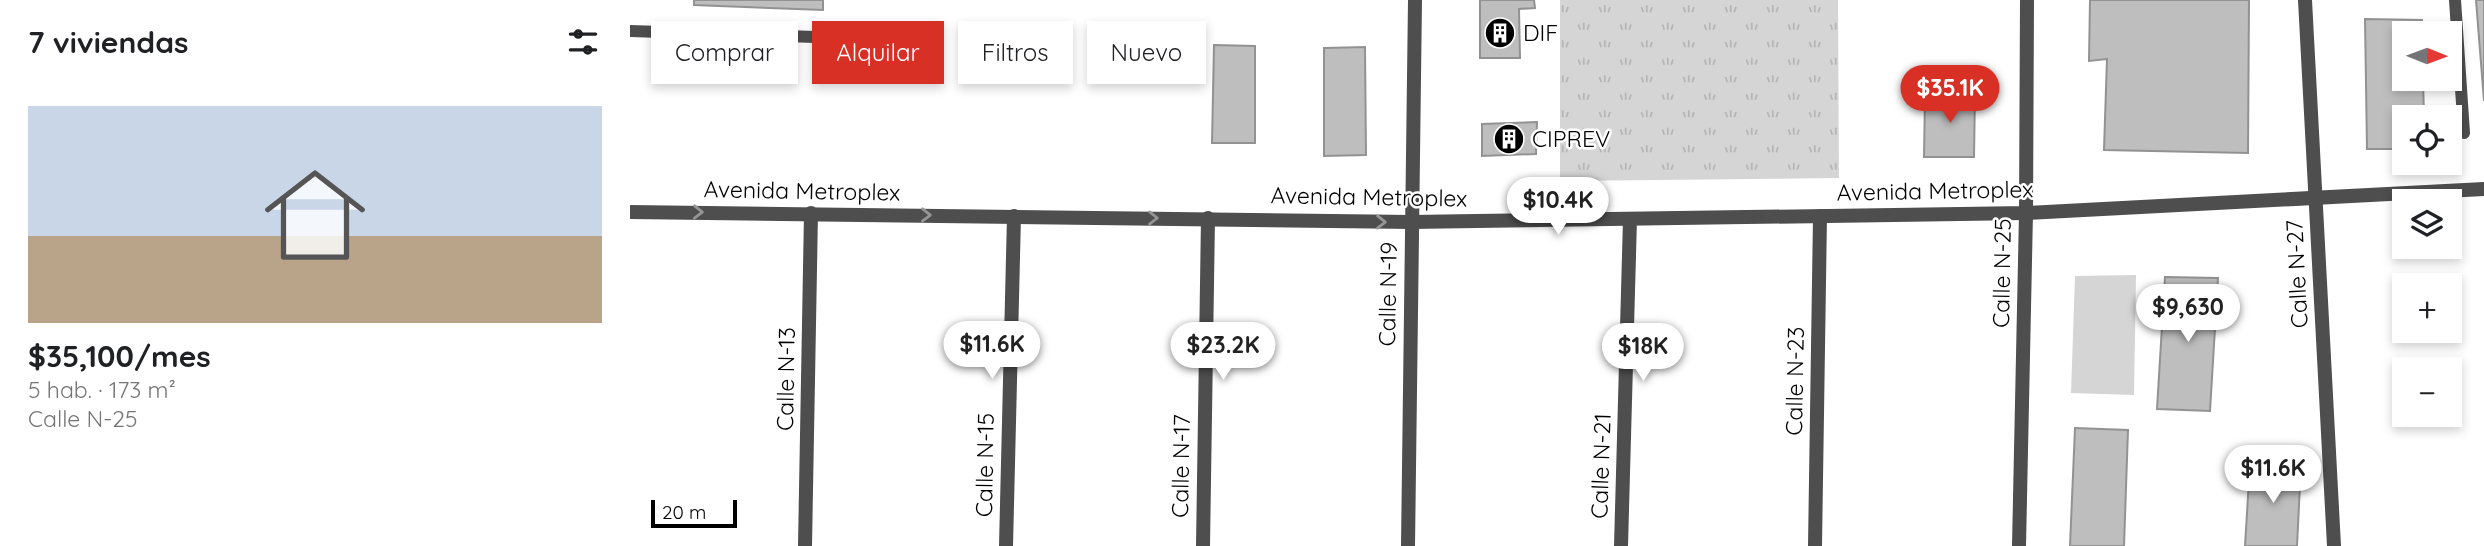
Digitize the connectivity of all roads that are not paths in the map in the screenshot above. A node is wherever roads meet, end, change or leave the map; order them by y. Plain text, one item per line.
1 (1415, 0) edge
2 (2027, 0) edge
3 (2305, 0) edge
4 (2455, 0) edge
5 (630, 31) edge
6 (812, 37) edge
7 (2464, 133) dead end
8 (2484, 189) edge
9 (2315, 197) junction
10 (630, 212) edge
11 (811, 213) junction
12 (2026, 213) junction
13 (1014, 216) junction
14 (1820, 216) junction
15 (1208, 218) junction
16 (1630, 219) junction
17 (1411, 222) junction
18 (806, 546) edge
19 (1006, 546) edge
20 (1203, 546) edge
21 (1408, 546) edge
22 (1621, 546) edge
23 (1815, 546) edge
24 (2018, 546) edge
25 (2334, 546) edge

1 - 17 street, Calle N-19
2 - 12 street, Calle N-25
3 - 9 street, Calle N-27
4 - 7 lane
5 - 6 lane
8 - 9 street, Avenida Metroplex
9 - 12 street, Avenida Metroplex
9 - 25 street, Calle N-27
10 -> 11 street, Avenida Metroplex
11 -> 13 street, Avenida Metroplex
11 - 18 street, Calle N-13
12 - 14 street, Avenida Metroplex
12 - 24 street, Calle N-25
13 -> 15 street, Avenida Metroplex
13 - 19 street, Calle N-15
14 - 16 street, Avenida Metroplex
14 - 23 street, Calle N-23
15 -> 17 street, Avenida Metroplex
15 - 20 street, Calle N-17
16 - 17 street, Avenida Metroplex
16 - 22 street, Calle N-21
17 - 21 street, Calle N-19

